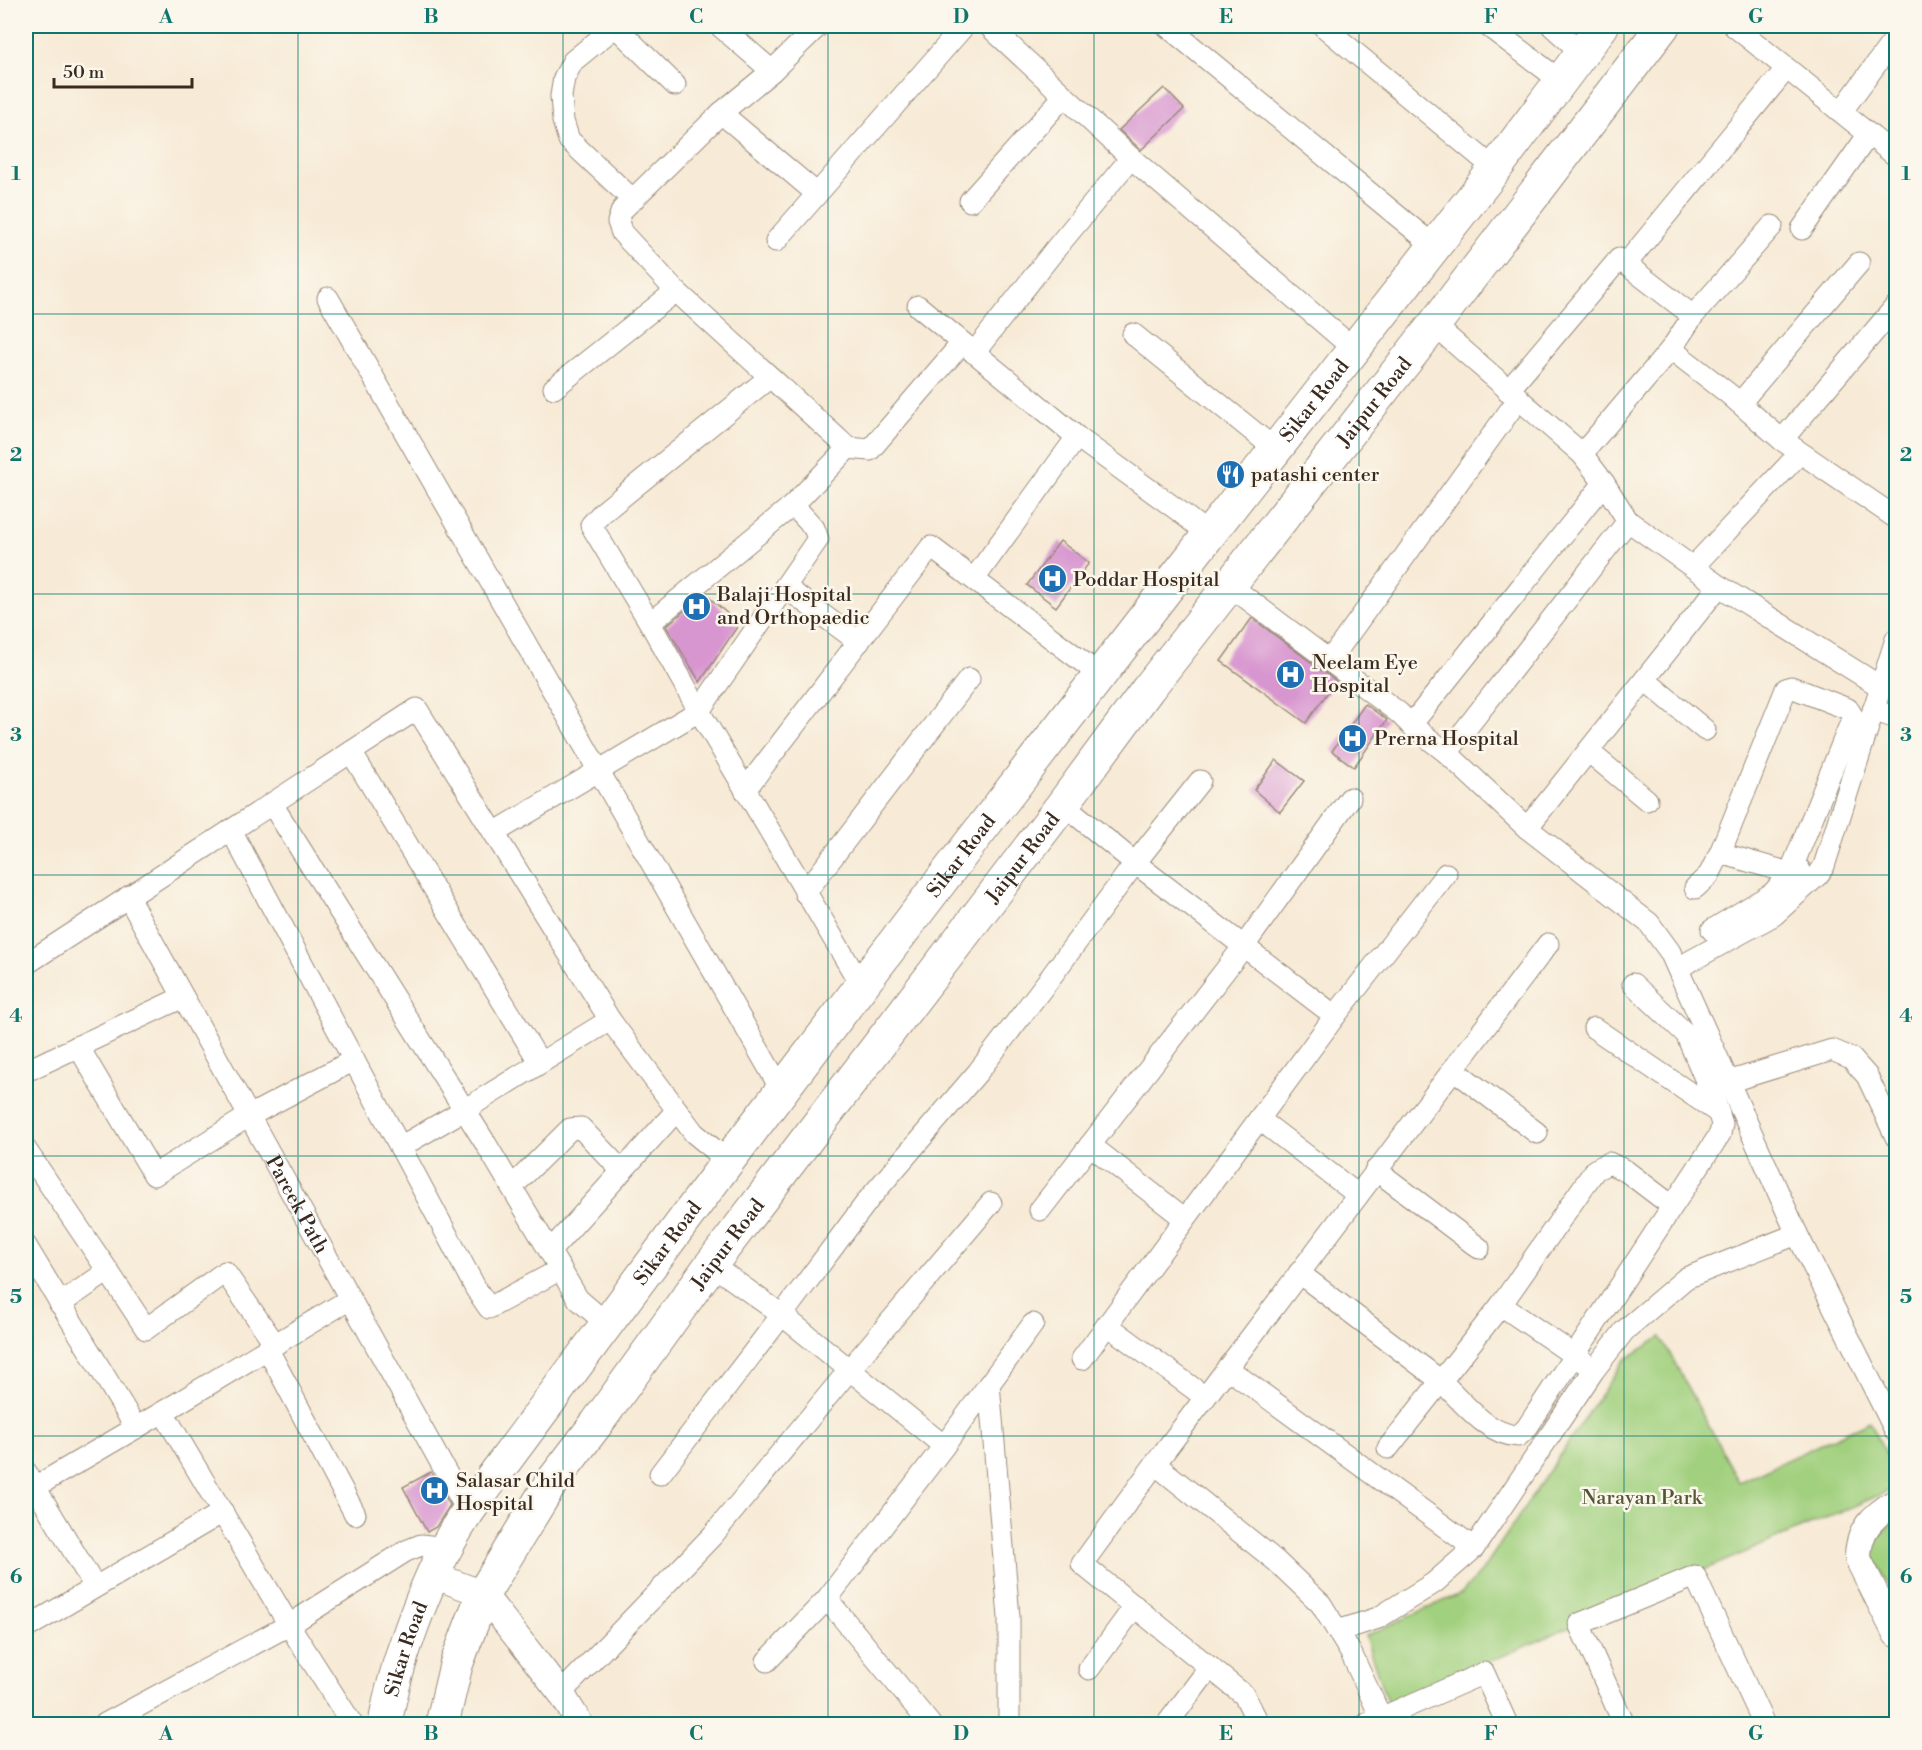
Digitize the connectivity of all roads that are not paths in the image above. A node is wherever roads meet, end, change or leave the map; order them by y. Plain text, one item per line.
1 (616, 26) edge
2 (720, 26) edge
3 (818, 26) edge
4 (963, 26) edge
5 (989, 26) edge
6 (1167, 26) edge
7 (1323, 26) edge
8 (1488, 26) edge
9 (1552, 26) edge
10 (1602, 26) edge
11 (1663, 26) edge
12 (1734, 26) edge
13 (1896, 38) edge
14 (1582, 53) junction
15 (1786, 69) junction
16 (772, 71) junction
17 (1562, 82) junction
18 (675, 85) dead end
19 (1064, 96) junction
20 (1840, 111) junction
21 (721, 113) junction
22 (1869, 134) junction
23 (1896, 156) edge
24 (1131, 158) junction
25 (1495, 169) junction
26 (816, 193) junction
27 (633, 200) junction
28 (970, 201) dead end
29 (1772, 226) dead end
30 (1802, 229) dead end
31 (776, 241) dead end
32 (1434, 246) junction
33 (1859, 263) dead end
34 (1626, 264) junction
35 (676, 291) junction
36 (328, 297) dead end
37 (918, 306) dead end
38 (1896, 306) edge
39 (1693, 316) junction
40 (1434, 325) junction
41 (1133, 334) dead end
42 (968, 348) junction
43 (1354, 348) junction
44 (1671, 350) junction
45 (770, 377) junction
46 (554, 388) dead end
47 (1513, 394) junction
48 (1740, 403) junction
49 (1077, 437) junction
50 (1782, 440) junction
51 (848, 448) junction
52 (1275, 449) junction
53 (1800, 453) junction
54 (1582, 454) junction
55 (1604, 483) junction
56 (793, 505) junction
57 (1896, 518) edge
58 (1628, 521) junction
59 (1209, 535) junction
60 (1693, 567) junction
61 (974, 579) junction
62 (1229, 585) junction
63 (1719, 585) junction
64 (785, 587) junction
65 (650, 623) junction
66 (1896, 639) edge
67 (859, 642) junction
68 (1329, 660) junction
69 (1100, 675) junction
70 (969, 678) dead end
71 (1645, 680) junction
72 (1881, 687) junction
73 (1874, 710) junction
74 (699, 711) junction
75 (1896, 718) edge
76 (1411, 725) junction
77 (1705, 730) dead end
78 (1588, 751) junction
79 (351, 752) junction
80 (1447, 753) junction
81 (599, 771) junction
82 (1200, 781) dead end
83 (745, 790) junction
84 (1350, 798) dead end
85 (1647, 800) dead end
86 (272, 804) junction
87 (1063, 804) junction
88 (1527, 828) junction
89 (231, 830) junction
90 (494, 833) junction
91 (1720, 853) junction
92 (1135, 862) junction
93 (1790, 873) junction
94 (1446, 874) dead end
95 (1818, 875) junction
96 (1695, 888) dead end
97 (805, 893) junction
98 (128, 897) junction
99 (1712, 930) dead end
100 (1548, 944) dead end
101 (1244, 946) junction
102 (26, 964) edge
103 (1678, 968) junction
104 (1633, 984) dead end
105 (862, 987) junction
106 (183, 996) junction
107 (1335, 1016) junction
108 (610, 1020) junction
109 (1594, 1028) dead end
110 (78, 1046) junction
111 (354, 1060) junction
112 (540, 1063) junction
113 (1453, 1069) junction
114 (26, 1071) edge
115 (1728, 1082) junction
116 (782, 1091) junction
117 (464, 1110) junction
118 (677, 1110) junction
119 (1719, 1113) junction
120 (249, 1116) junction
121 (1259, 1119) junction
122 (1538, 1133) dead end
123 (1896, 1137) edge
124 (1090, 1145) junction
125 (400, 1147) junction
126 (26, 1149) edge
127 (728, 1161) junction
128 (1376, 1170) junction
129 (622, 1171) junction
130 (512, 1186) junction
131 (1358, 1195) junction
132 (991, 1203) dead end
133 (1672, 1206) junction
134 (1040, 1210) dead end
135 (1185, 1219) junction
136 (1797, 1234) junction
137 (26, 1246) edge
138 (1479, 1248) dead end
139 (550, 1251) junction
140 (711, 1264) junction
141 (561, 1269) junction
142 (108, 1271) junction
143 (1299, 1273) junction
144 (350, 1299) junction
145 (60, 1304) junction
146 (1501, 1305) junction
147 (782, 1315) junction
148 (607, 1324) junction
149 (1033, 1324) dead end
150 (1107, 1325) junction
151 (271, 1346) junction
152 (1574, 1356) junction
153 (1082, 1359) dead end
154 (1227, 1368) junction
155 (850, 1369) junction
156 (1594, 1370) junction
157 (1441, 1381) junction
158 (989, 1384) junction
159 (1205, 1397) junction
160 (163, 1412) junction
161 (136, 1428) junction
162 (1896, 1432) edge
163 (944, 1446) junction
164 (1388, 1448) dead end
165 (1155, 1464) junction
166 (660, 1474) dead end
167 (30, 1479) edge
168 (1896, 1502) edge
169 (224, 1512) junction
170 (468, 1512) junction
171 (355, 1514) dead end
172 (1474, 1548) junction
173 (439, 1562) junction
174 (95, 1587) junction
175 (483, 1594) junction
176 (827, 1599) junction
177 (1135, 1606) junction
178 (289, 1625) junction
179 (26, 1628) edge
180 (1338, 1631) junction
181 (1896, 1634) edge
182 (767, 1661) dead end
183 (1210, 1667) junction
184 (1089, 1669) dead end
185 (561, 1694) junction
186 (1377, 1722) edge
187 (352, 1724) edge
188 (105, 1725) edge
189 (385, 1725) edge
190 (442, 1725) edge
191 (580, 1725) edge
192 (930, 1725) edge
193 (1009, 1725) edge
194 (1167, 1725) edge
195 (1259, 1725) edge
196 (1507, 1725) edge
197 (1624, 1725) edge
198 (1764, 1725) edge

1 - 18 street
1 - 27 street
2 - 16 street
3 - 16 street
4 - 26 street
5 - 19 street
6 - 32 street
7 - 25 street
8 - 17 street
9 - 14 street
10 - 14 main road, Sikar Road
11 - 40 main road, Jaipur Road
12 - 15 street
13 - 20 street
14 - 17 main road, Sikar Road
15 - 20 street
15 - 34 street
16 - 21 street
17 - 25 main road, Sikar Road
19 - 24 street
19 - 28 street
20 - 22 street
21 - 26 street
21 - 27 street
22 - 23 street
22 - 30 street
24 - 42 street
24 - 43 street
25 - 32 main road, Sikar Road
26 - 31 street
27 - 35 street
29 - 39 street
32 - 43 main road, Sikar Road
33 - 48 street
34 - 39 street
34 - 47 street
35 - 45 street
35 - 46 street
36 - 81 street
37 - 42 street
38 - 50 street
39 - 44 street
40 - 47 street
40 - 62 main road, Jaipur Road
41 - 52 street
42 - 49 street
42 - 51 street
43 - 52 main road, Sikar Road
44 - 48 street
44 - 54 street
45 - 51 street
45 - 65 street
47 - 54 street
47 - 68 street
48 - 50 street
49 - 59 street
49 - 61 street
50 - 53 street
51 - 56 street
52 - 59 main road, Sikar Road
53 - 57 street
53 - 60 street
54 - 55 street
55 - 58 street
55 - 76 street
56 - 64 street
56 - 65 street
58 - 60 street
58 - 80 street
59 - 69 main road, Sikar Road
60 - 63 street
61 - 67 street
61 - 69 street
62 - 68 street
62 - 87 main road, Jaipur Road
63 - 71 street
63 - 72 street
64 - 67 street
64 - 74 street
65 - 74 street
66 - 72 street
67 - 83 street
68 - 76 street
69 - 105 main road, Sikar Road
70 - 97 street
71 - 77 street
71 - 78 street
72 - 73 street
73 - 75 street
73 - 95 street
74 - 81 street
74 - 83 street
76 - 80 street
78 - 85 street
78 - 88 street
79 - 86 street
79 - 90 street
79 - 112 street
80 - 88 street
81 - 90 street
81 - 116 street
82 - 92 street
83 - 97 street
84 - 101 street
86 - 89 street
86 - 117 street
87 - 92 street
87 - 140 main road, Jaipur Road
88 - 103 street
89 - 98 street
89 - 111 street
90 - 108 street
91 - 93 street
91 - 93 street
91 - 96 street
92 - 101 street
92 - 147 street
93 - 95 street
93 - 99 street
94 - 107 street
95 - 103 street
97 - 105 street
98 - 102 street
98 - 106 street, Pareek Path
100 - 113 street
101 - 107 street
101 - 124 street
103 - 115 street
104 - 119 street
105 - 116 main road, Sikar Road
106 - 110 street
106 - 120 street, Pareek Path
107 - 121 street
108 - 112 street
108 - 118 street
109 - 119 street
110 - 114 street
110 - 120 street
111 - 120 street
111 - 125 street
112 - 117 street
113 - 122 street
113 - 128 street
115 - 123 street
115 - 136 street
116 - 127 main road, Sikar Road
117 - 125 street
117 - 130 street
118 - 127 street
118 - 129 street
119 - 133 street
120 - 144 street, Pareek Path
121 - 131 street
121 - 135 street
124 - 134 street
124 - 135 street
125 - 141 street
126 - 142 street
127 - 148 main road, Sikar Road
128 - 131 street
128 - 138 street
129 - 130 street
129 - 139 street
130 - 139 street
131 - 143 street
132 - 155 street
133 - 146 street
133 - 152 street
135 - 150 street
136 - 156 street
136 - 162 street
137 - 145 street
139 - 141 street
140 - 147 street
140 - 175 main road, Jaipur Road
141 - 148 street
142 - 145 street
142 - 151 street
143 - 154 street
143 - 157 street
144 - 151 street
144 - 170 street, Pareek Path
145 - 161 street
146 - 152 street
146 - 157 street
147 - 155 street
147 - 166 street
148 - 170 main road, Sikar Road
149 - 158 street
150 - 153 street
150 - 159 street
151 - 160 street
151 - 171 street
152 - 156 street
152 - 157 street
154 - 159 street
154 - 172 street
155 - 163 street
155 - 185 street
156 - 172 street
157 - 164 street
158 - 163 street
158 - 193 street
159 - 165 street
160 - 161 street
160 - 169 street
161 - 167 street
163 - 176 street
165 - 177 street
165 - 180 street
167 - 174 street
168 - 181 street
169 - 174 street
169 - 178 street
170 - 173 main road, Sikar Road
172 - 180 street
173 - 175 street
173 - 178 street
173 - 189 main road, Sikar Road
174 - 179 street
175 - 185 street
175 - 190 main road, Jaipur Road
176 - 182 street
176 - 192 street
177 - 183 street
177 - 184 street
178 - 187 street
178 - 188 street
180 - 186 street
183 - 194 street
183 - 195 street
185 - 191 street
186 - 196 street
197 - 198 street

